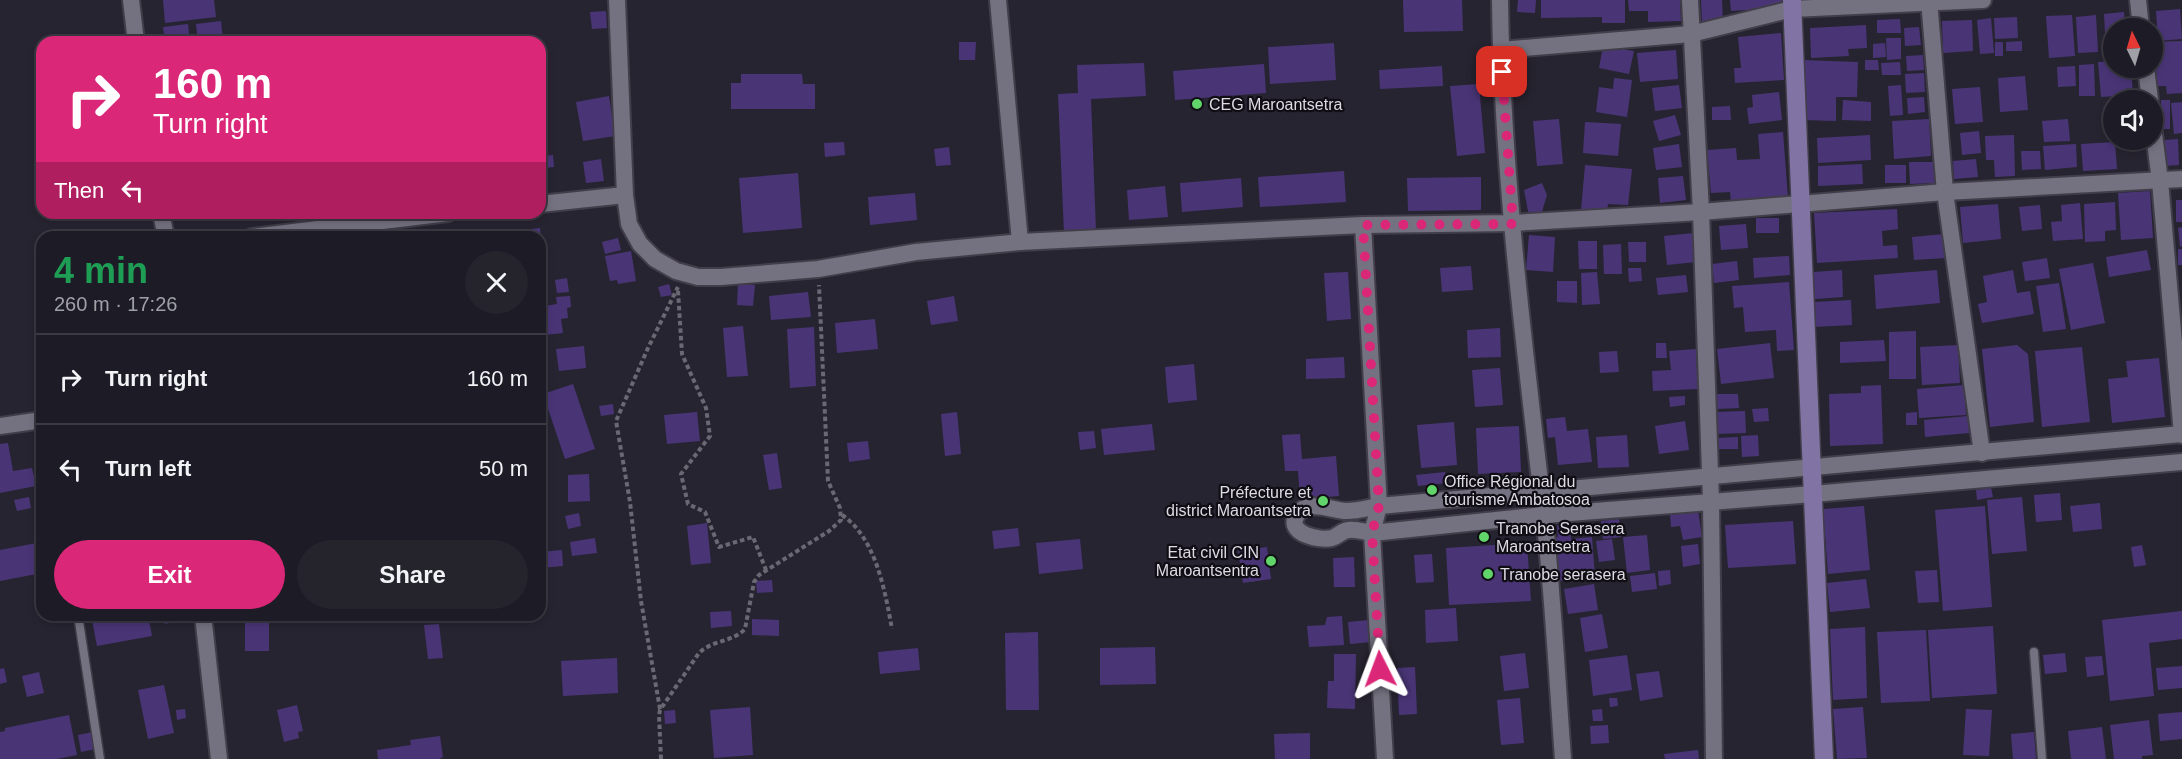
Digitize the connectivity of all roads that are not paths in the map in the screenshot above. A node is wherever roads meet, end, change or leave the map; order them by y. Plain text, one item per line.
1 (131, 0) edge
2 (617, 0) edge
3 (998, 0) edge
4 (1500, 0) edge
5 (1690, 0) edge
6 (1983, 0) edge
7 (2138, 0) edge
8 (1929, 1) edge
9 (1792, 4) edge
10 (2140, 18) edge
11 (1691, 34) junction
12 (135, 36) edge
13 (1501, 50) junction
14 (2156, 150) edge
15 (2182, 179) edge
16 (2160, 181) junction
17 (1945, 192) junction
18 (625, 195) junction
19 (546, 203) edge
20 (1799, 203) junction
21 (1701, 212) junction
22 (399, 219) edge
23 (1513, 224) junction
24 (1363, 225) junction
25 (301, 231) edge
26 (1020, 242) junction
27 (36, 421) edge
28 (0, 426) edge
29 (2182, 434) edge
30 (1982, 453) junction
31 (2182, 462) edge
32 (1812, 468) junction
33 (1709, 476) junction
34 (1540, 492) junction
35 (1813, 494) junction
36 (1711, 501) junction
37 (1379, 506) junction
38 (1544, 515) junction
39 (1372, 533) junction
40 (79, 621) edge
41 (204, 621) edge
42 (2034, 652) dead end
43 (100, 759) edge
44 (219, 759) edge
45 (1384, 759) edge
46 (1563, 759) edge
47 (1714, 759) edge
48 (1824, 759) edge
49 (2042, 759) edge

1 - 12 street
2 - 18 street
3 - 26 street
4 - 13 street
5 - 11 street
6 - 8 street
7 - 10 street
8 - 9 street
8 - 17 street
9 - 11 street
9 - 20 main road
11 - 13 street
11 - 21 street
13 - 23 street
14 - 16 street
15 - 16 street
16 - 17 street
16 - 29 street
17 - 20 street
17 - 30 street
18 - 19 street
18 - 26 street
20 - 21 street
20 - 32 main road
21 - 23 street
21 - 33 street
22 - 25 street
23 - 24 street
23 - 34 street
24 - 26 street
24 - 37 street
27 - 28 street
29 - 30 street
30 - 32 street
31 - 35 street
32 - 33 street
32 - 35 main road
33 - 34 street
33 - 36 street
34 - 37 street
34 - 38 street
35 - 36 street
35 - 48 main road
36 - 38 street
36 - 47 street
37 - 39 street
37 - 39 street
38 - 39 street
38 - 46 street
39 - 45 street
40 - 43 lane
41 - 44 street
42 - 49 lane

